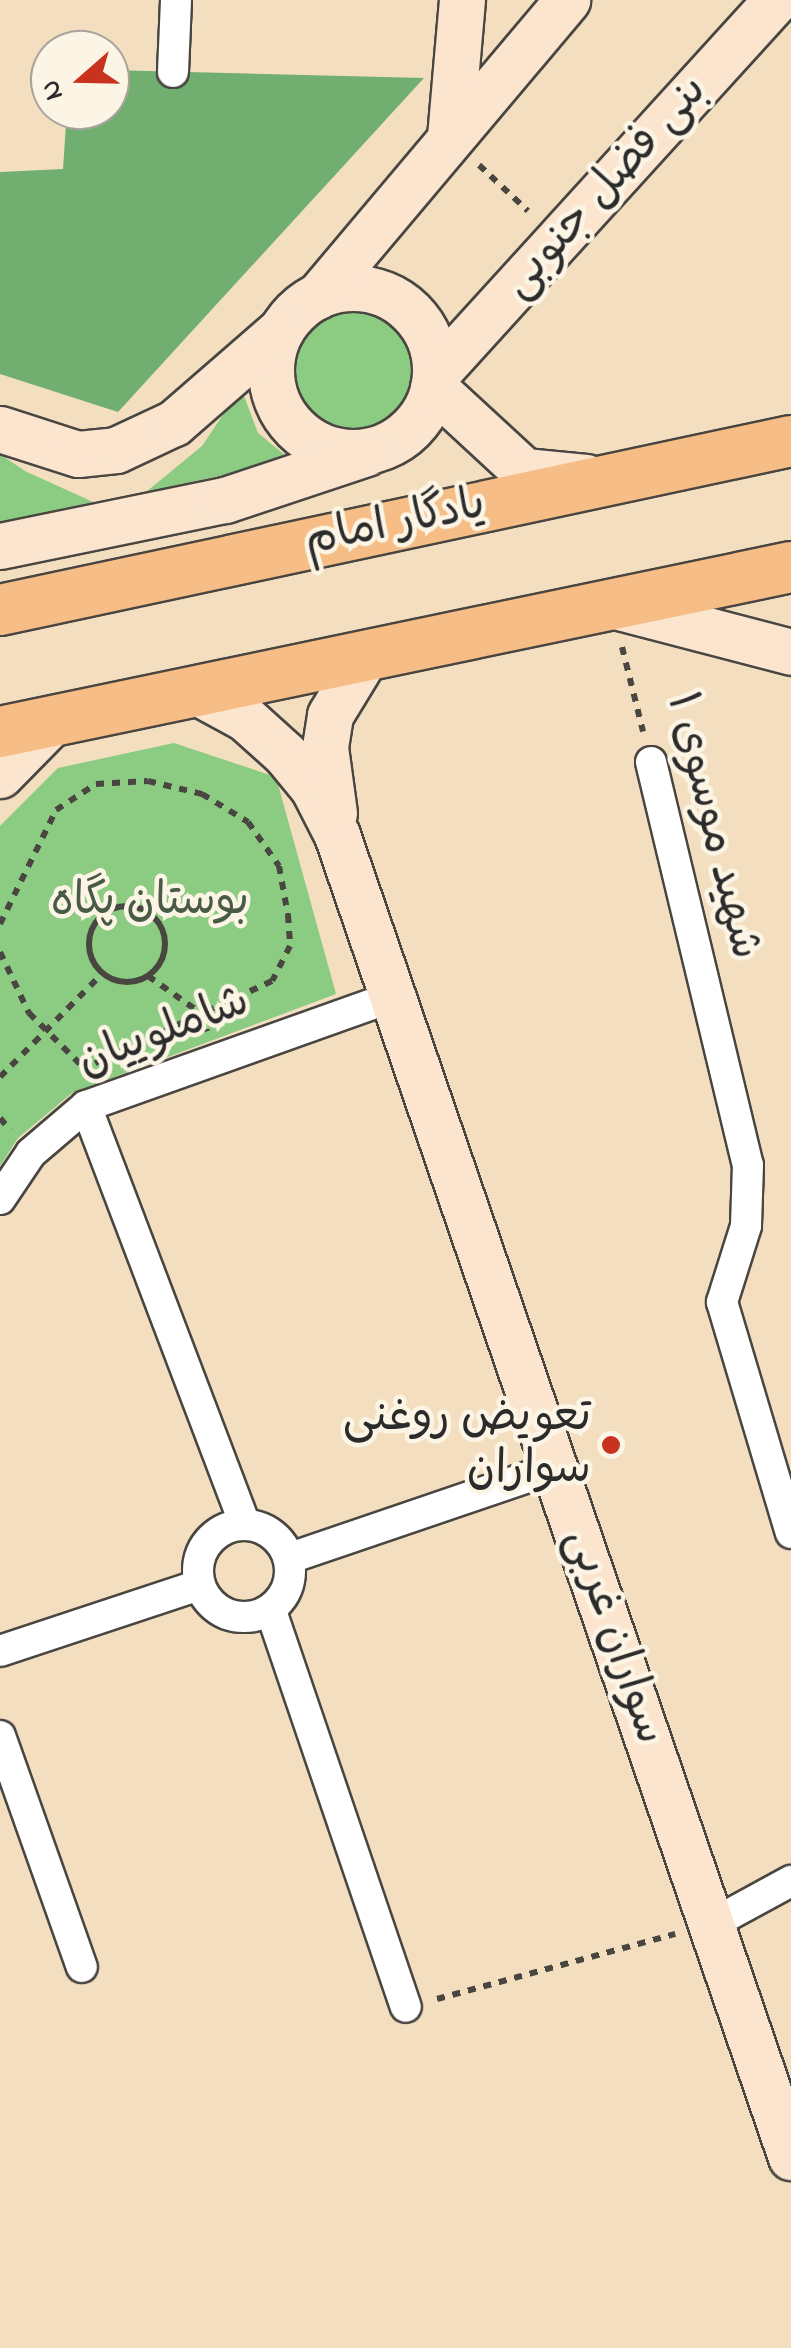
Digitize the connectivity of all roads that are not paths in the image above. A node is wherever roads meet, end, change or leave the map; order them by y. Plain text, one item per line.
1 (176, 0) edge
2 (462, 0) edge
3 (568, 0) edge
4 (776, 0) edge
5 (173, 72) dead end
6 (450, 137) junction
7 (318, 296) junction
8 (281, 330) junction
9 (434, 381) junction
10 (0, 430) edge
11 (791, 442) edge
12 (378, 449) junction
13 (608, 478) junction
14 (0, 546) edge
15 (791, 567) edge
16 (611, 605) junction
17 (0, 610) edge
18 (791, 652) edge
19 (366, 656) junction
20 (195, 690) junction
21 (55, 719) junction
22 (0, 732) edge
23 (651, 762) road end
24 (0, 775) edge
25 (337, 835) junction
26 (392, 997) junction
27 (86, 1106) junction
28 (0, 1199) edge
29 (557, 1467) junction
30 (245, 1524) junction
31 (791, 1533) edge
32 (290, 1558) junction
33 (198, 1585) junction
34 (271, 1611) junction
35 (0, 1651) edge
36 (0, 1736) edge
37 (791, 1881) edge
38 (712, 1924) junction
39 (82, 1967) dead end
40 (406, 2008) road end
41 (791, 2157) edge

1 - 5 street
2 - 6 main road
3 - 6 main road
4 - 9 main road, بنی فضل جنوبی
6 - 7 main road
7 - 8 main road
7 - 9 main road
8 - 10 main road
8 - 12 main road
9 - 12 main road
9 - 13 main road
11 - 13 main road, یادگار امام
12 - 14 main road
13 - 17 main road, یادگار امام
15 - 16 main road
16 - 18 main road
16 - 19 main road
19 - 20 main road
19 - 25 main road
20 - 21 main road
20 - 25 main road
21 - 22 main road
21 - 24 main road
23 - 31 street, شهید موسوی ۱
25 - 26 main road, سواران غربی
26 - 27 street, شاملوییان
26 - 29 main road, سواران غربی
27 - 28 street, شاملوییان
27 - 30 street
29 - 32 street
29 - 38 main road, سواران غربی
30 - 32 street
30 - 33 street
32 - 34 street
33 - 34 street
33 - 35 street
34 - 40 street
36 - 39 street
37 - 38 street
38 - 41 main road, سواران غربی

